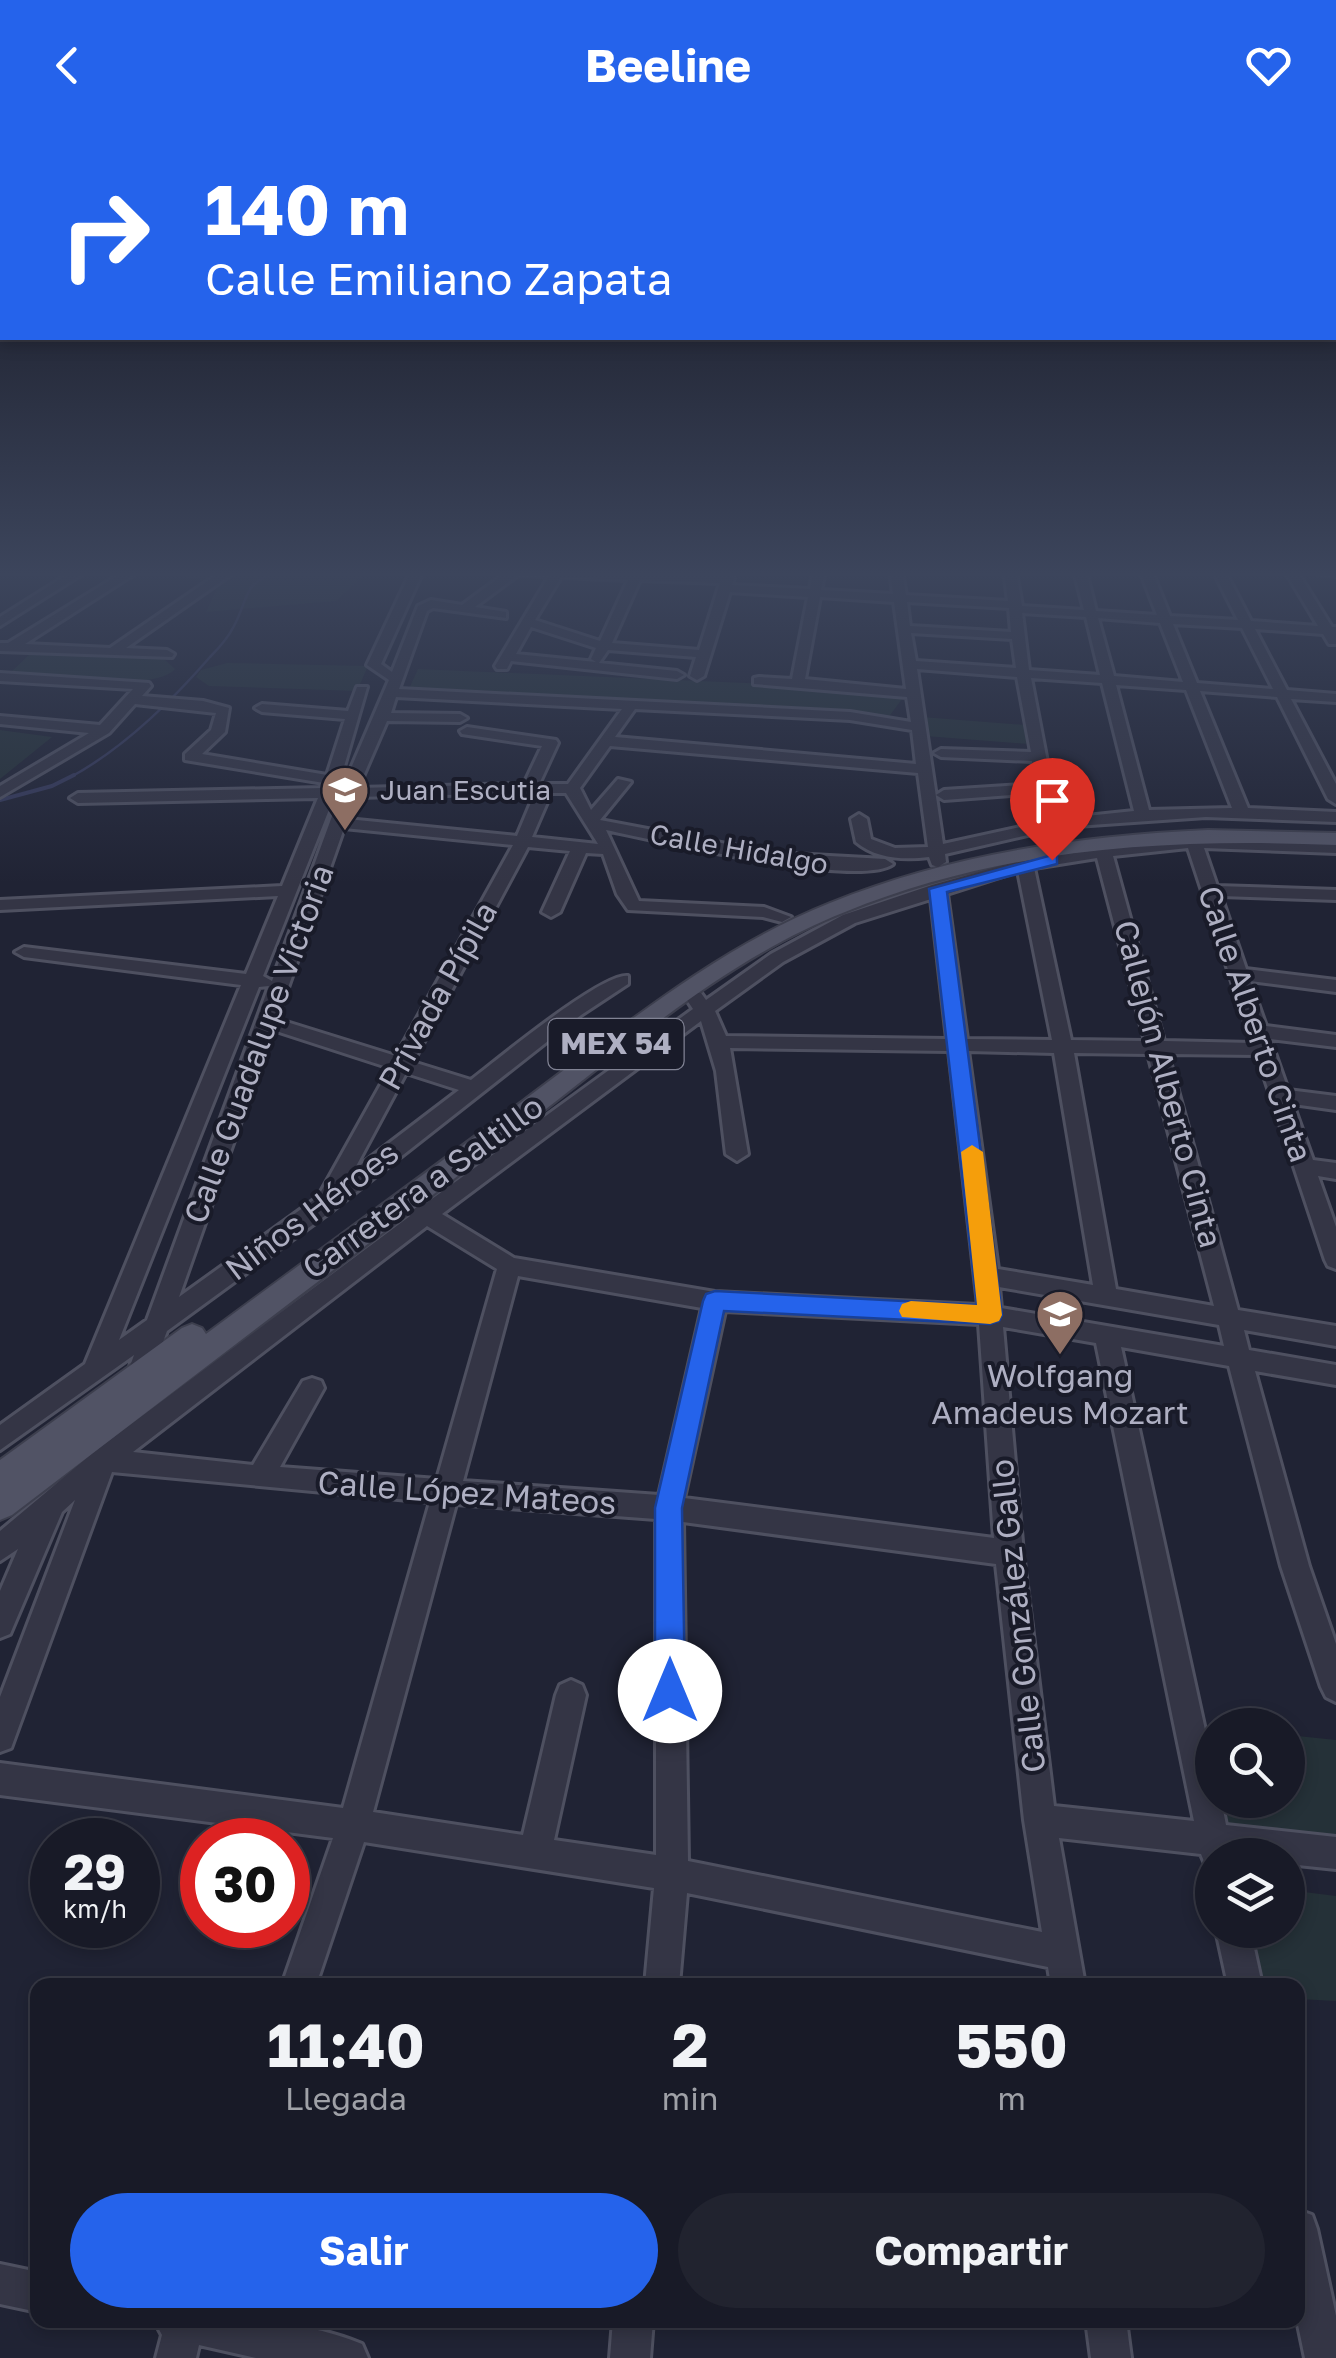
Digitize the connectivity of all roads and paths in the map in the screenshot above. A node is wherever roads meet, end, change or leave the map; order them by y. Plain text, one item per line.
1 (2, 675) edge
2 (383, 675) edge
3 (398, 675) edge
4 (799, 675) edge
5 (911, 675) edge
6 (1023, 675) edge
7 (1047, 675) edge
8 (1106, 675) edge
9 (1187, 675) edge
10 (1271, 675) edge
11 (35, 679) junction
12 (758, 680) dead end
13 (1107, 680) junction
14 (798, 682) junction
15 (394, 686) junction
16 (1191, 686) junction
17 (362, 690) dead end
18 (914, 694) junction
19 (1281, 694) junction
20 (0, 697) edge
21 (1336, 698) edge
22 (133, 700) junction
23 (633, 703) junction
24 (262, 708) dead end
25 (354, 716) junction
26 (382, 717) junction
27 (0, 720) edge
28 (918, 727) junction
29 (104, 730) junction
30 (606, 741) junction
31 (941, 753) dead end
32 (1038, 757) junction
33 (924, 769) junction
34 (623, 782) dead end
35 (538, 786) junction
36 (346, 787) junction
37 (572, 788) junction
38 (1044, 788) junction
39 (0, 792) edge
40 (944, 795) dead end
41 (78, 798) dead end
42 (1336, 798) edge
43 (1241, 811) junction
44 (1143, 815) junction
45 (1336, 818) edge
46 (860, 819) dead end
47 (592, 822) junction
48 (340, 823) junction
49 (1336, 828) edge
50 (1052, 832) junction
51 (1336, 839) edge
52 (1293, 840) junction
53 (523, 841) junction
54 (1194, 844) junction
55 (580, 847) junction
56 (1336, 848) edge
57 (609, 850) junction
58 (1104, 852) junction
59 (931, 856) junction
60 (885, 864) dead end
61 (1025, 864) junction
62 (848, 878) junction
63 (938, 889) junction
64 (286, 891) junction
65 (1210, 891) junction
66 (1336, 895) edge
67 (0, 906) edge
68 (551, 912) dead end
69 (782, 917) junction
70 (24, 952) dead end
71 (1238, 974) junction
72 (252, 978) junction
73 (622, 980) dead end
74 (1336, 986) edge
75 (279, 987) junction
76 (696, 999) junction
77 (267, 1022) junction
78 (1261, 1040) junction
79 (1336, 1041) edge
80 (718, 1042) junction
81 (958, 1046) junction
82 (1063, 1047) junction
83 (1160, 1048) junction
84 (400, 1065) junction
85 (474, 1088) junction
86 (1280, 1096) junction
87 (1336, 1103) edge
88 (737, 1154) dead end
89 (1304, 1167) junction
90 (1336, 1172) edge
91 (325, 1204) junction
92 (412, 1206) junction
93 (401, 1236) joint
94 (1334, 1251) edge
95 (508, 1266) junction
96 (988, 1276) junction
97 (1106, 1296) junction
98 (715, 1301) junction
99 (990, 1315) junction
100 (1230, 1317) junction
101 (157, 1325) junction
102 (1106, 1335) junction
103 (1336, 1336) edge
104 (1241, 1358) junction
105 (95, 1370) junction
106 (139, 1375) junction
107 (1336, 1375) edge
108 (312, 1388) dead end
109 (0, 1439) edge
110 (103, 1460) junction
111 (260, 1477) junction
112 (0, 1478) edge
113 (446, 1490) junction
114 (0, 1504) edge
115 (51, 1506) junction
116 (668, 1508) junction
117 (0, 1548) edge
118 (1008, 1553) junction
119 (0, 1624) edge
120 (1336, 1688) edge
121 (571, 1694) dead end
122 (0, 1737) edge
123 (0, 1778) edge
124 (1040, 1820) junction
125 (354, 1825) junction
126 (1213, 1838) edge
127 (1195, 1844) edge
128 (1305, 1851) edge
129 (535, 1853) junction
130 (1336, 1853) edge
131 (672, 1874) junction
132 (1237, 1948) edge
133 (1066, 1970) edge
134 (301, 1978) edge
135 (663, 1978) edge
136 (1243, 1978) edge
137 (1305, 2261) edge
138 (0, 2284) edge
139 (30, 2290) edge
140 (632, 2328) edge
141 (1107, 2328) edge
142 (180, 2330) edge
143 (348, 2358) edge
144 (630, 2358) edge
145 (1111, 2358) edge
146 (1326, 2358) edge

1 - 11 street
2 - 15 street
3 - 15 street, Calle Guadalupe Victoria
4 - 14 street
5 - 18 street
6 - 32 street
7 - 13 street
8 - 13 street
9 - 16 street
10 - 19 street
11 - 20 street
11 - 22 street
12 - 14 street
13 - 16 street
13 - 44 street
14 - 18 street
15 - 23 street
15 - 26 street, Calle Guadalupe Victoria
16 - 19 street
16 - 43 street
17 - 25 street, Calle Guadalupe Victoria
18 - 28 street
19 - 21 street
19 - 42 street
22 - 29 street
22 - 36 street
23 - 28 street
23 - 30 street
24 - 25 street
25 - 36 street, Calle Guadalupe Victoria
26 - 35 street, Privada Pípila
26 - 36 street, Calle Guadalupe Victoria
27 - 29 street
28 - 33 street
29 - 39 street
30 - 33 street
30 - 37 street
31 - 32 street
32 - 38 street
33 - 59 street
34 - 47 street
35 - 36 street
35 - 37 street
35 - 53 street, Privada Pípila
36 - 41 street
36 - 48 street, Calle Guadalupe Victoria
36 - 64 street, Calle Guadalupe Victoria
37 - 47 street
38 - 40 street
38 - 50 street
43 - 44 street, Carretera a Saltillo
43 - 45 street, Carretera a Saltillo
44 - 50 street, Carretera a Saltillo
46 - 59 street
47 - 57 street
47 - 62 street, Calle Hidalgo
48 - 53 street
48 - 75 street, Calle Guadalupe Victoria
49 - 50 main road, Carretera a Saltillo / MEX 54
50 - 59 main road, Carretera a Saltillo / MEX 54
51 - 52 main road, Carretera a Saltillo / MEX 54
52 - 54 street, Carretera a Saltillo
52 - 56 street, Carretera a Saltillo
52 - 76 main road, Carretera a Saltillo / MEX 54
53 - 55 street
53 - 84 street, Privada Pípila
54 - 58 street, Carretera a Saltillo
54 - 65 street, Calle Alberto Cinta
55 - 57 street
55 - 68 street, Privada Pípila
57 - 69 street
58 - 61 street, Carretera a Saltillo
58 - 83 street, Callejón Alberto Cinta
59 - 62 main road, Carretera a Saltillo / MEX 54
60 - 62 street, Calle Hidalgo
61 - 63 street, Carretera a Saltillo
61 - 82 street
62 - 69 main road, Carretera a Saltillo / MEX 54
63 - 76 street, Carretera a Saltillo
63 - 81 street, Calle González Gallo
64 - 67 street
64 - 72 street, Calle Guadalupe Victoria
65 - 66 street
65 - 71 street, Calle Alberto Cinta
69 - 106 main road, Carretera a Saltillo / MEX 54
70 - 72 street
71 - 74 street
71 - 78 street, Calle Alberto Cinta
72 - 75 street
72 - 105 street, Calle Guadalupe Victoria
73 - 85 street, Niños Héroes
75 - 77 street, Calle Guadalupe Victoria
76 - 80 street
76 - 92 main road, Carretera a Saltillo / MEX 54
77 - 84 street
77 - 101 street, Calle Guadalupe Victoria
78 - 79 street
78 - 83 street
78 - 86 street, Calle Alberto Cinta
80 - 81 street
80 - 88 street
81 - 82 street
81 - 96 street, Calle González Gallo
82 - 83 street
82 - 97 street
83 - 100 street, Callejón Alberto Cinta
84 - 85 street
84 - 91 street, Privada Pípila
85 - 91 street, Niños Héroes
86 - 87 street
86 - 89 street, Calle Alberto Cinta
89 - 90 street
89 - 94 street, Calle Alberto Cinta
91 - 101 street, Niños Héroes
92 - 93 main road
92 - 95 street
92 - 114 main road, Carretera a Saltillo / MEX 54
93 - 110 street
95 - 98 street
95 - 113 street
96 - 97 street
96 - 99 street, Calle González Gallo
97 - 100 street
98 - 99 street
98 - 116 street
99 - 102 street
99 - 118 street, Calle González Gallo
100 - 103 street
100 - 104 street
101 - 105 street, Niños Héroes
101 - 106 street, Calle Guadalupe Victoria
102 - 104 street
102 - 126 street
104 - 107 street
104 - 120 street
105 - 109 street, Niños Héroes
106 - 112 main road, Carretera a Saltillo / MEX 54
108 - 111 street
110 - 111 street, Calle López Mateos
110 - 115 street
110 - 122 street
111 - 113 street, Calle López Mateos
113 - 116 street, Calle López Mateos
113 - 125 street
115 - 117 street
115 - 119 street
116 - 118 street, Calle López Mateos
116 - 131 street
118 - 124 street, Calle González Gallo
121 - 129 street
123 - 125 street
124 - 127 street
124 - 133 street, Calle González Gallo
125 - 129 street
125 - 134 street
128 - 130 street
129 - 131 street
131 - 133 street
131 - 135 street
132 - 136 street
137 - 146 street
138 - 139 street
140 - 144 street
141 - 145 street
142 - 143 street

